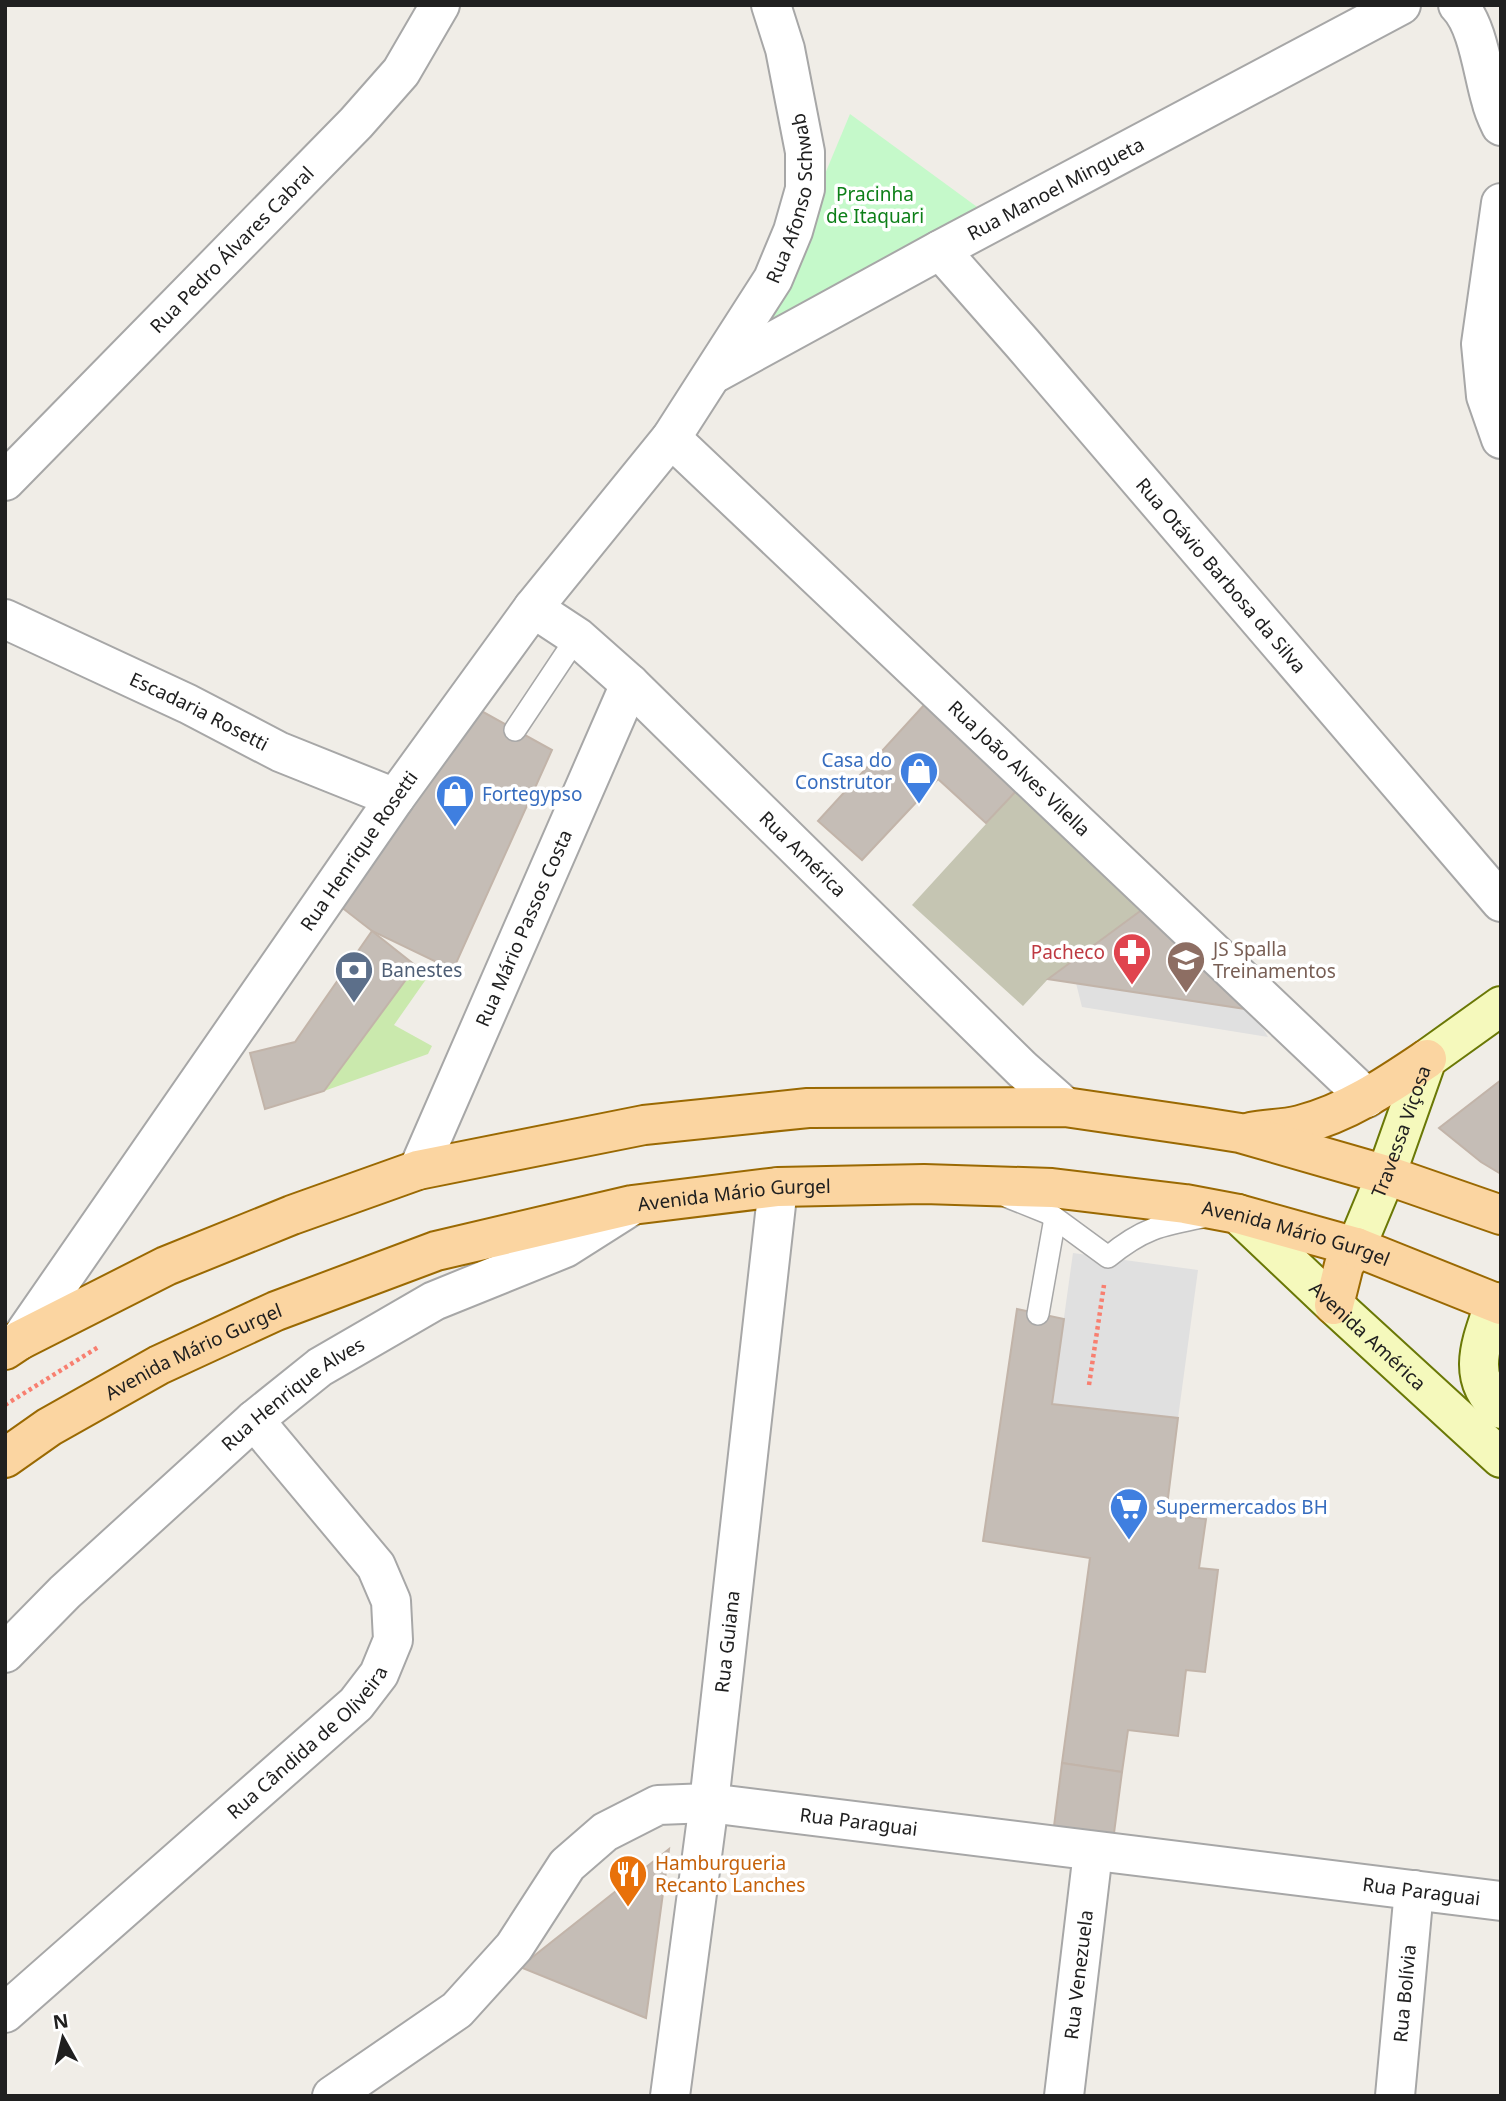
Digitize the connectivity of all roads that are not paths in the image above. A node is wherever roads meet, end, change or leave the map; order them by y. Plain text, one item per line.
1 (440, 5) edge
2 (771, 5) edge
3 (1401, 5) edge
4 (1458, 5) edge
5 (1501, 126) edge
6 (1501, 203) edge
7 (940, 250) junction
8 (713, 375) junction
9 (671, 438) junction
10 (1501, 439) edge
11 (5, 481) edge
12 (533, 608) junction
13 (5, 619) edge
14 (577, 637) junction
15 (630, 684) junction
16 (515, 730) dead end
17 (395, 798) junction
18 (1501, 902) edge
19 (1501, 1006) edge
20 (1427, 1059) junction
21 (1367, 1098) junction
22 (1065, 1107) junction
23 (1240, 1133) junction
24 (418, 1170) junction
25 (1386, 1175) junction
26 (980, 1185) junction
27 (778, 1187) junction
28 (632, 1205) junction
29 (1238, 1214) junction
30 (1501, 1215) edge
31 (1055, 1217) junction
32 (1356, 1247) junction
33 (1498, 1303) edge
34 (1334, 1305) junction
35 (1038, 1314) dead end
36 (13, 1345) edge
37 (1501, 1409) edge
38 (254, 1420) junction
39 (1498, 1457) edge
40 (5, 1458) edge
41 (5, 1653) edge
42 (709, 1803) junction
43 (1083, 1846) junction
44 (1414, 1890) junction
45 (1501, 1901) edge
46 (5, 2013) edge
47 (332, 2096) edge
48 (670, 2096) edge
49 (1064, 2096) edge
50 (1395, 2096) edge

1 - 11 street, Rua Pedro Álvares Cabral
2 - 8 street, Rua Afonso Schwab
3 - 7 street, Rua Manoel Mingueta
4 - 5 street
6 - 10 street
7 - 8 street, Rua Manoel Mingueta
7 - 18 street, Rua Otávio Barbosa da Silva
8 - 9 street, Rua Henrique Rosetti
9 - 12 street, Rua Henrique Rosetti
9 - 21 street, Rua João Alves Vilella
12 - 14 street, Rua América
12 - 17 street, Rua Henrique Rosetti
13 - 17 street, Escadaria Rosetti
14 - 15 street, Rua América
14 - 16 lane
15 - 22 street, Rua América
15 - 24 street, Rua Mário Passos Costa
17 - 36 street, Rua Henrique Rosetti
19 - 20 street, Travessa Viçosa
20 - 21 main road
20 - 25 street, Travessa Viçosa
21 - 23 main road
22 - 23 main road
22 - 24 main road
23 - 25 main road
24 - 36 main road
25 - 30 main road
25 - 32 street, Travessa Viçosa
26 - 27 main road, Avenida Mário Gurgel
26 - 29 main road, Avenida Mário Gurgel
26 - 31 lane
27 - 28 main road, Avenida Mário Gurgel
27 - 42 street, Rua Guiana
28 - 38 street, Rua Henrique Alves
28 - 40 main road, Avenida Mário Gurgel
29 - 31 lane
29 - 32 main road, Avenida Mário Gurgel
29 - 34 street, Avenida América
31 - 35 lane
32 - 33 main road, Avenida Mário Gurgel
32 - 34 main road
33 - 37 street
34 - 39 street, Avenida América
38 - 41 street, Rua Henrique Alves
38 - 46 street, Rua Cândida de Oliveira
42 - 43 street, Rua Paraguai
42 - 47 street, Rua Paraguai
42 - 48 street, Rua Guiana
43 - 44 street, Rua Paraguai
43 - 49 street, Rua Venezuela
44 - 45 street, Rua Paraguai
44 - 50 street, Rua Bolívia

